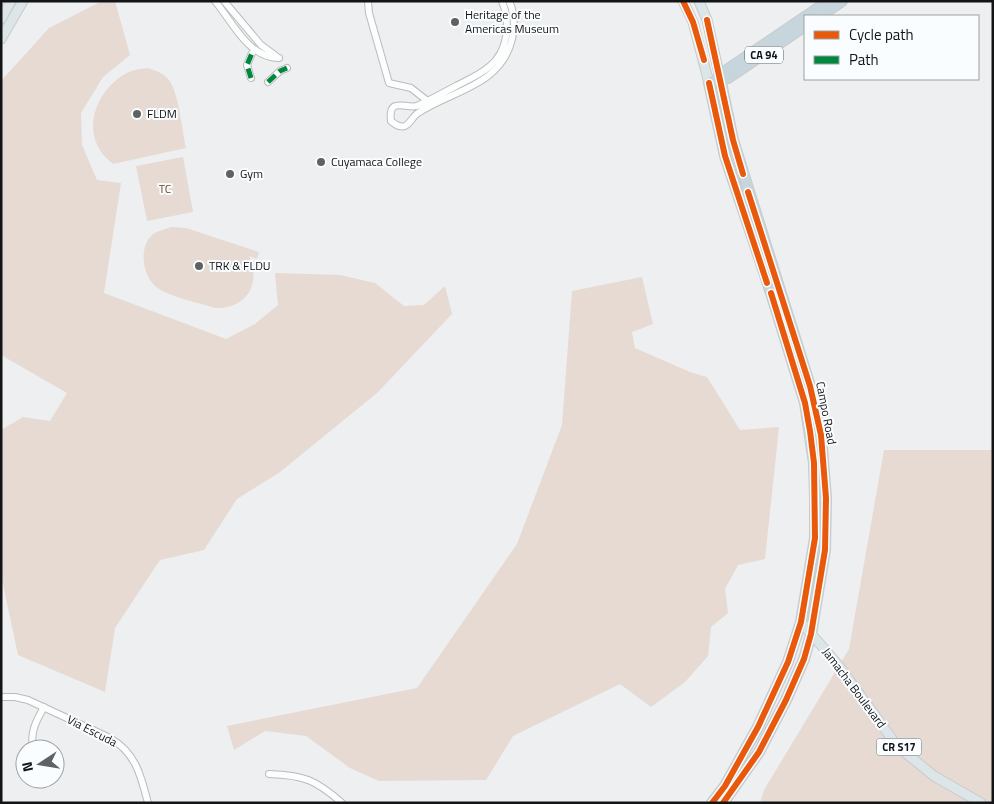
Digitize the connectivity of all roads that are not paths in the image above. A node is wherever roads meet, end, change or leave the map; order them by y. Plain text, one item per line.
1 (11, 1) edge
2 (23, 1) edge
3 (368, 1) edge
4 (502, 1) edge
5 (509, 1) edge
6 (683, 1) edge
7 (698, 1) edge
8 (828, 1) edge
9 (842, 1) edge
10 (219, 3) edge
11 (809, 15) edge
12 (821, 15) edge
13 (804, 18) edge
14 (1, 19) edge
15 (804, 27) edge
16 (1, 39) edge
17 (252, 53) dead end
18 (287, 68) dead end
19 (251, 78) dead end
20 (720, 78) junction
21 (268, 82) dead end
22 (709, 84) junction
23 (430, 103) junction
24 (755, 244) junction
25 (762, 285) dead end
26 (801, 622) junction
27 (811, 634) junction
28 (1, 697) edge
29 (44, 707) junction
30 (31, 739) edge
31 (269, 774) dead end
32 (148, 803) edge
33 (342, 803) edge
34 (712, 803) edge
35 (723, 803) edge
36 (981, 803) edge

1 - 14 main road
2 - 16 main road
3 - 23 street
4 - 23 street
5 - 23 street
6 - 22 main road
7 - 20 main road
8 - 11 highway, CA 94
9 - 12 highway
10 - 10 street
13 - 20 highway, CA 94
15 - 20 highway, CA 94
17 - 19 street
18 - 21 street
20 - 22 highway, CA 94
20 - 27 highway, Campo Road
22 - 24 highway, Campo Road
23 - 23 street
24 - 25 highway
24 - 26 highway, Campo Road
26 - 27 main road, Jamacha Boulevard / CR S17
26 - 34 highway, Campo Road
27 - 35 highway, Campo Road
27 - 36 main road, Jamacha Boulevard / CR S17
28 - 29 street, Via Escuda
29 - 30 street
29 - 32 street, Via Escuda
31 - 33 street

